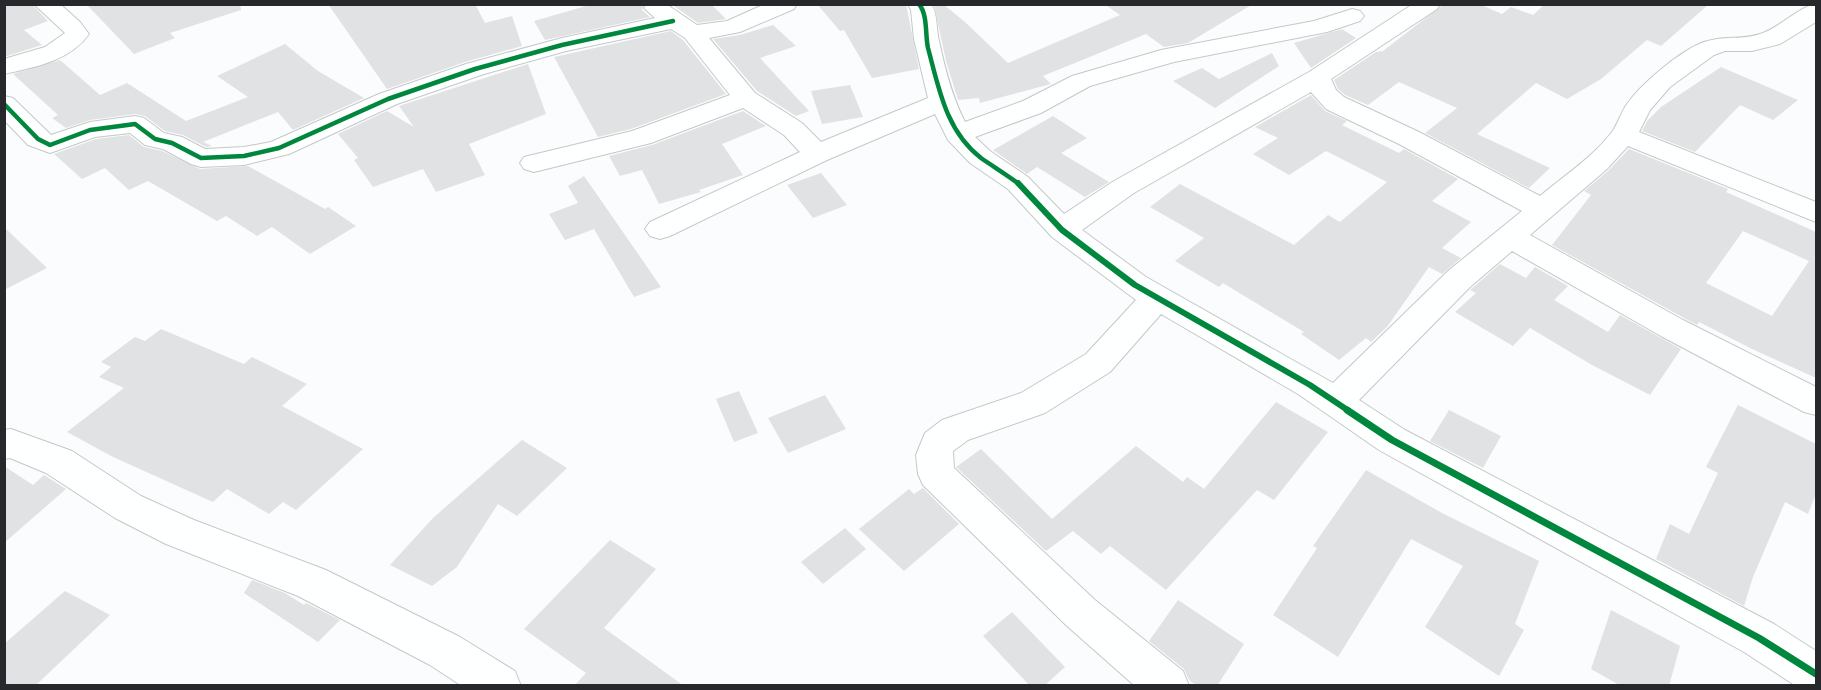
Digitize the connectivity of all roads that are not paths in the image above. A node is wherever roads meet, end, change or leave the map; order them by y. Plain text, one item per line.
1 (45, 4) edge
2 (652, 4) edge
3 (786, 4) edge
4 (920, 4) edge
5 (1329, 4) edge
6 (1429, 4) edge
7 (1816, 11) edge
8 (1352, 16) junction
9 (683, 27) junction
10 (1384, 32) junction
11 (4, 67) edge
12 (1318, 77) junction
13 (746, 98) junction
14 (942, 102) junction
15 (4, 104) edge
16 (957, 134) junction
17 (1624, 135) junction
18 (817, 154) junction
19 (534, 163) dead end
20 (1543, 210) junction
21 (1816, 213) edge
22 (660, 229) dead end
23 (1062, 230) junction
24 (1510, 237) junction
25 (1157, 298) junction
26 (1335, 402) junction
27 (1816, 402) edge
28 (4, 445) edge
29 (1816, 674) edge
30 (500, 686) edge
31 (1168, 686) edge

1 - 11 street
2 - 9 street
3 - 9 street
4 - 14 street
5 - 8 street
6 - 10 street
7 - 17 street
8 - 10 street
8 - 16 street
9 - 13 street
9 - 15 street
10 - 12 street
12 - 20 street
12 - 23 street
13 - 18 street
13 - 19 street
14 - 16 street
14 - 18 street
16 - 23 street
17 - 20 street
17 - 21 street
18 - 22 street
20 - 24 street
23 - 25 street
24 - 26 street
24 - 27 street
25 - 26 street
25 - 31 street
26 - 29 street
28 - 30 street

